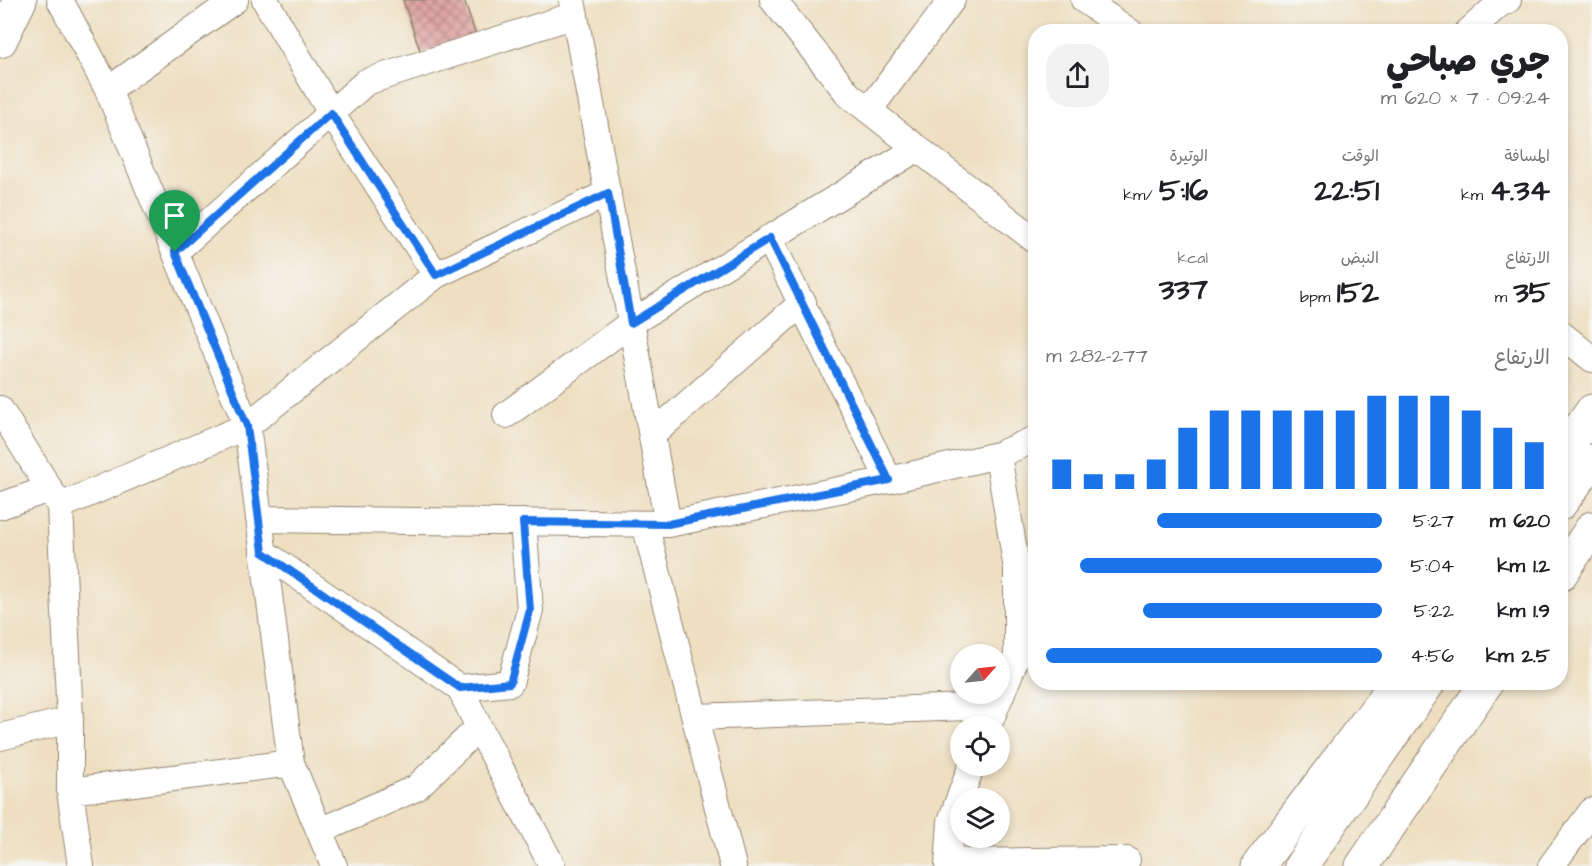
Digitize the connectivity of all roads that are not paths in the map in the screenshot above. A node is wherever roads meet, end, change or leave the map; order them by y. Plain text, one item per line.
1 (20, 0) edge
2 (60, 0) edge
3 (235, 0) edge
4 (265, 0) edge
5 (774, 0) edge
6 (952, 0) edge
7 (1084, 0) edge
8 (1499, 2) edge
9 (574, 7) edge
10 (1118, 24) edge
11 (1476, 24) edge
12 (0, 41) edge
13 (108, 90) junction
14 (869, 110) junction
15 (331, 113) junction
16 (918, 148) junction
17 (608, 193) junction
18 (1028, 234) edge
19 (770, 238) junction
20 (175, 252) junction
21 (436, 275) junction
22 (803, 302) junction
23 (631, 323) junction
24 (1568, 340) edge
25 (1592, 359) edge
26 (0, 409) edge
27 (1592, 411) edge
28 (506, 415) dead end
29 (247, 426) junction
30 (652, 435) junction
31 (1028, 442) edge
32 (1568, 446) edge
33 (998, 455) junction
34 (1592, 461) edge
35 (889, 480) junction
36 (1568, 493) edge
37 (55, 497) junction
38 (0, 506) edge
39 (259, 519) junction
40 (523, 522) junction
41 (656, 524) junction
42 (1592, 528) edge
43 (263, 552) junction
44 (1568, 563) edge
45 (460, 688) junction
46 (1391, 690) edge
47 (1424, 690) edge
48 (1482, 690) edge
49 (950, 716) edge
50 (992, 716) edge
51 (695, 717) junction
52 (70, 720) junction
53 (478, 728) junction
54 (2, 730) edge
55 (291, 763) junction
56 (968, 776) edge
57 (70, 791) junction
58 (1592, 811) edge
59 (1396, 816) junction
60 (320, 831) junction
61 (1127, 860) dead end
62 (948, 864) edge
63 (81, 866) edge
64 (334, 866) edge
65 (552, 866) edge
66 (733, 866) edge
67 (1258, 866) edge
68 (1301, 866) edge
69 (1351, 866) edge
70 (1362, 866) edge
71 (1551, 866) edge

1 - 12 main road
2 - 13 street
3 - 13 street
4 - 15 street
5 - 14 street
6 - 14 street
7 - 10 street
8 - 11 street
9 - 15 street
9 - 17 street
13 - 20 street
14 - 16 street
15 - 20 street
15 - 21 street
16 - 18 street
16 - 19 street
17 - 21 street
17 - 23 street
19 - 22 street
19 - 23 street
20 - 29 street
21 - 29 street
22 - 30 street
22 - 35 street
23 - 28 street
23 - 30 street
24 - 25 street
26 - 37 street
27 - 32 main road
29 - 37 street
29 - 39 street
30 - 41 street
31 - 33 street
33 - 35 street
33 - 50 street
34 - 36 main road
35 - 41 street
37 - 38 street
37 - 52 street
39 - 40 street
39 - 43 street
40 - 41 street
40 - 45 street
41 - 51 street
42 - 44 main road
43 - 45 street
43 - 55 street
45 - 53 street
46 - 67 main road
47 - 68 main road
48 - 59 main road
49 - 51 street
51 - 66 street
52 - 54 street
52 - 57 street
53 - 60 street
53 - 65 street
55 - 57 street
55 - 60 street
56 - 62 street
57 - 63 street
58 - 71 street
59 - 69 main road
59 - 70 main road
60 - 64 street
61 - 62 street

